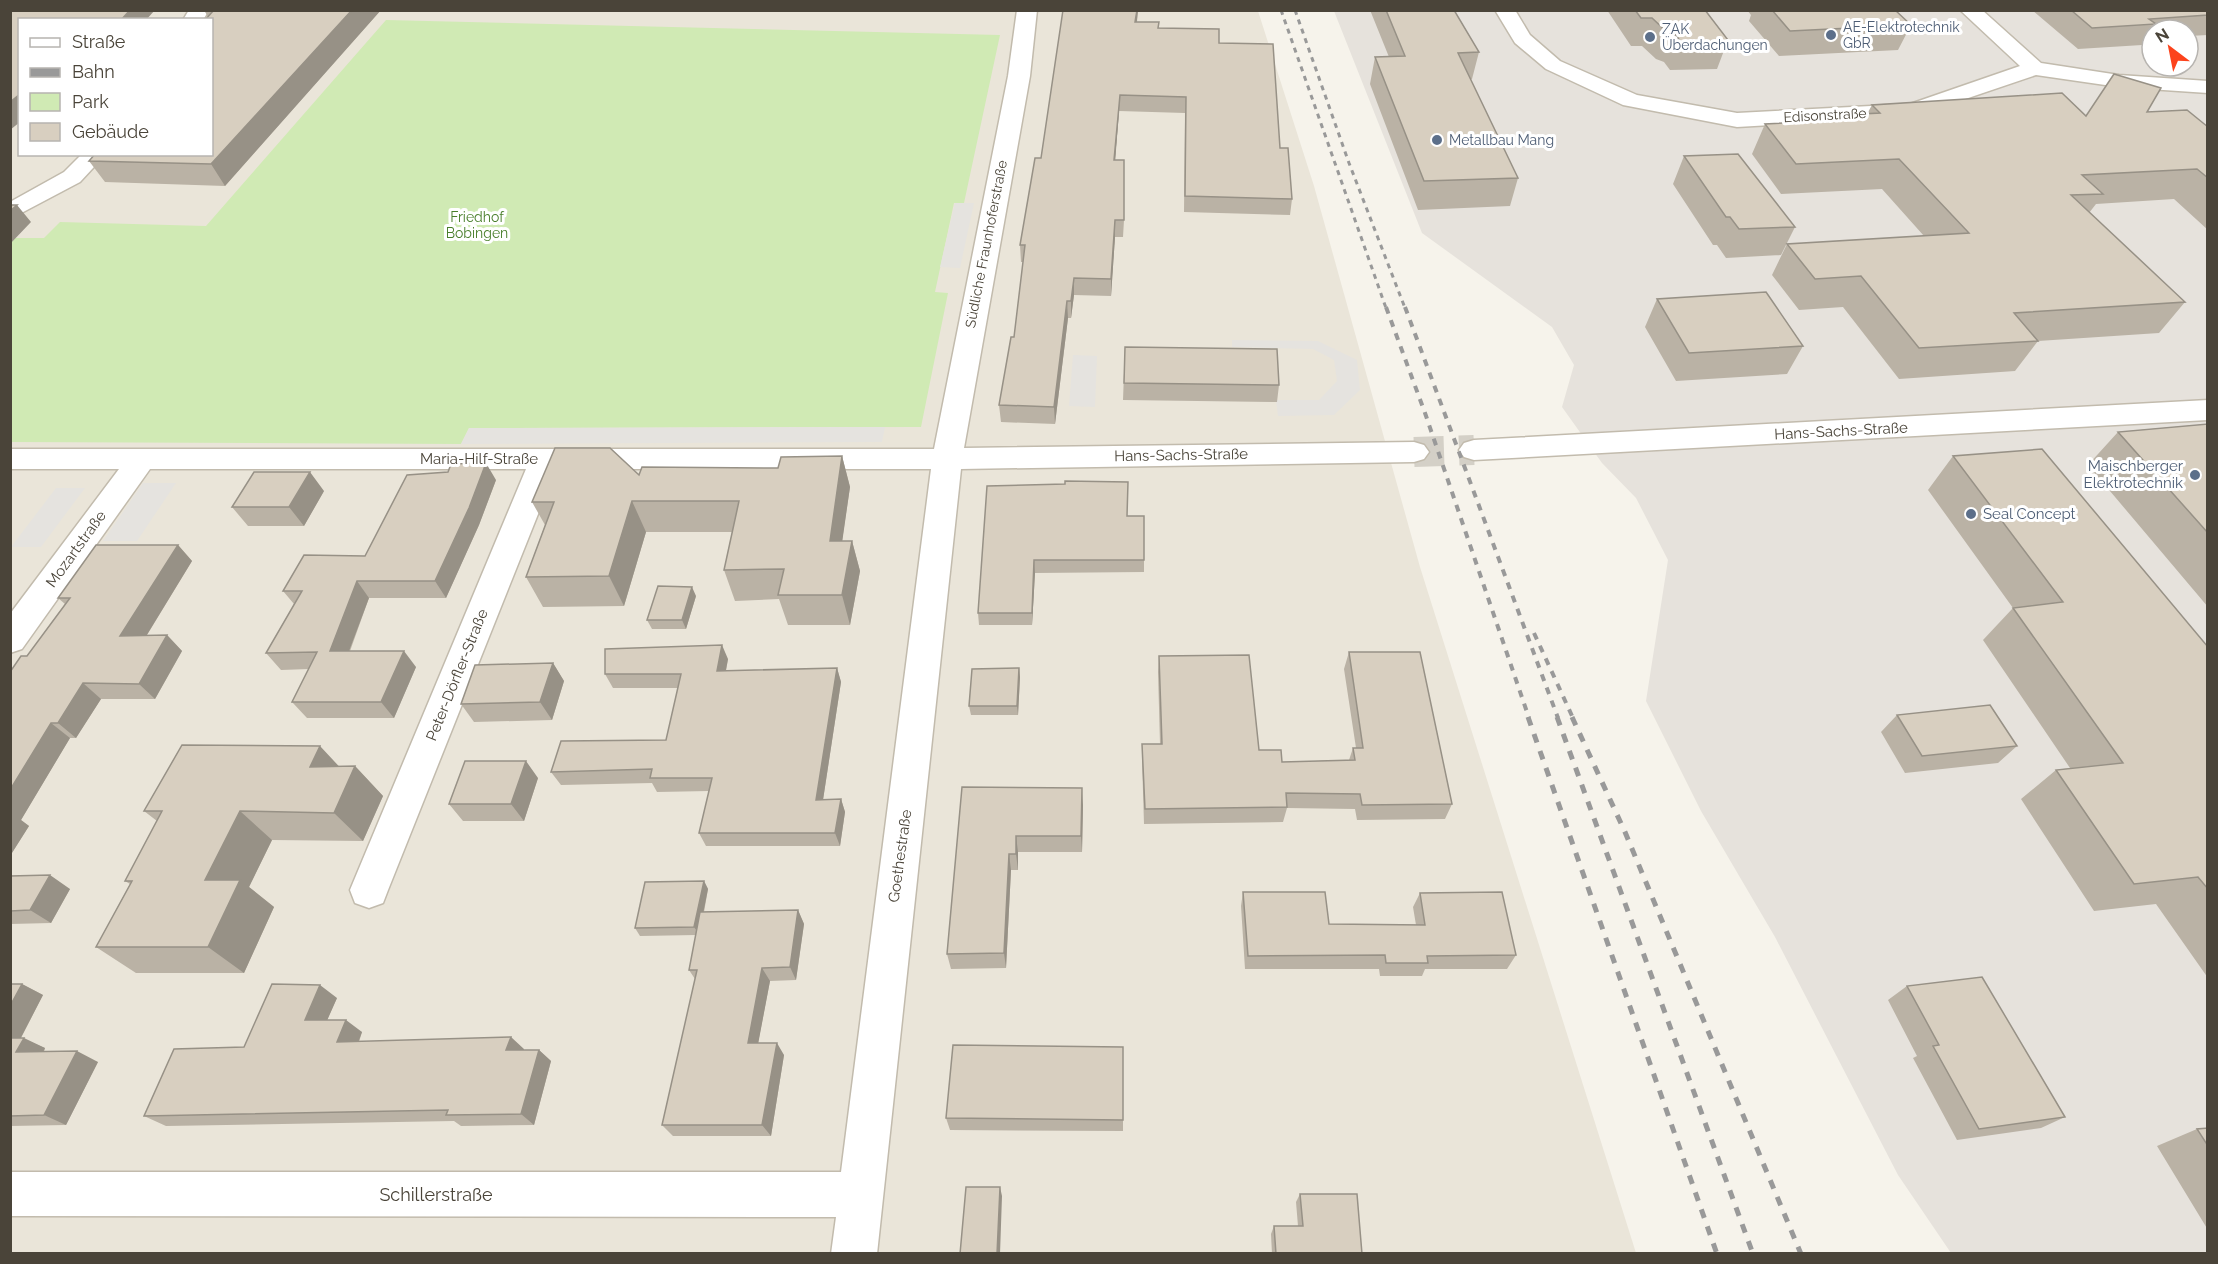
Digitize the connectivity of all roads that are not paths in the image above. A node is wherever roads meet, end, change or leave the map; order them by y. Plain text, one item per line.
1 (1505, 10) edge
2 (1970, 10) edge
3 (1026, 20) edge
4 (2035, 68) junction
5 (2208, 87) edge
6 (93, 156) edge
7 (10, 212) edge
8 (2208, 410) edge
9 (1474, 450) tunnel mouth
10 (1414, 452) tunnel mouth
11 (10, 459) edge
12 (142, 459) junction
13 (545, 459) junction
14 (947, 459) junction
15 (10, 640) edge
16 (369, 890) dead end
17 (10, 1194) edge
18 (861, 1195) junction
19 (854, 1254) edge

1 - 4 street, Edisonstraße
2 - 4 street
3 - 14 street, Südliche Fraunhoferstraße
4 - 5 street, Edisonstraße
6 - 7 street
8 - 9 street, Hans-Sachs-Straße
10 - 14 street, Hans-Sachs-Straße
11 - 12 street, Maria-Hilf-Straße
12 - 13 street, Maria-Hilf-Straße
12 - 15 street, Mozartstraße
13 - 14 street, Maria-Hilf-Straße
13 - 16 street, Peter-Dörfler-Straße
14 - 18 street, Goethestraße
17 - 18 street, Schillerstraße
18 - 19 street, Goethestraße

